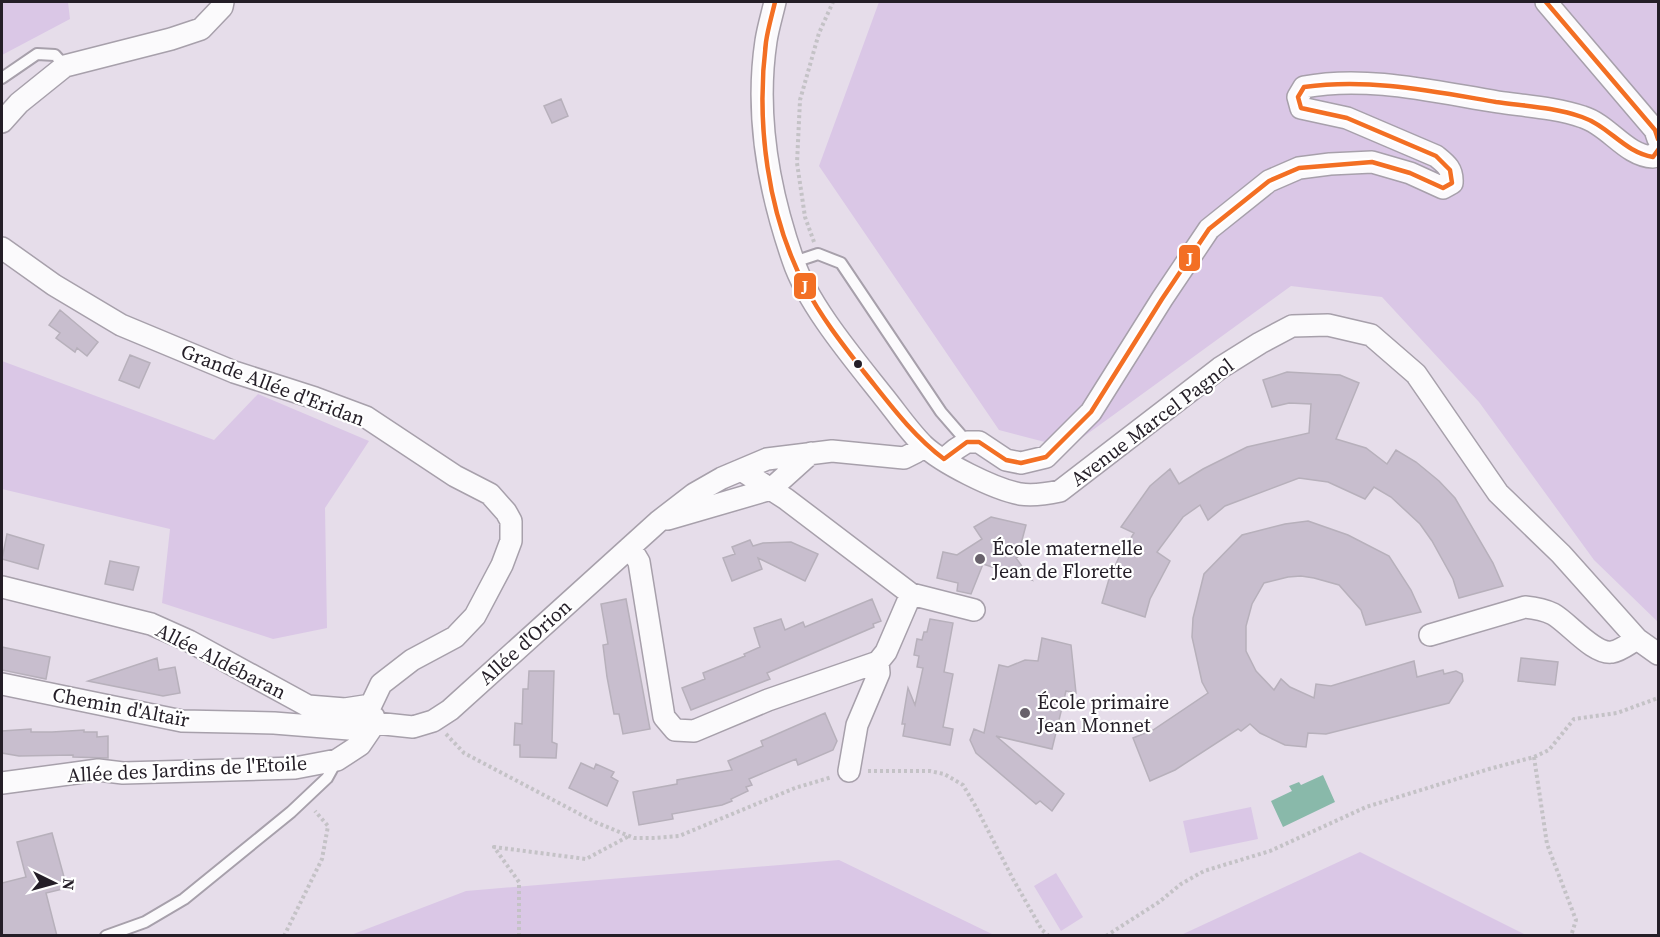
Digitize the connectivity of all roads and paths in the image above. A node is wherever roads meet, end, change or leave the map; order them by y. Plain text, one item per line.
1 (223, 2) edge
2 (776, 2) edge
3 (833, 2) edge
4 (1546, 2) edge
5 (65, 66) junction
6 (2, 78) edge
7 (2, 122) edge
8 (1659, 139) edge
9 (1659, 150) edge
10 (2, 248) edge
11 (818, 254) junction
12 (794, 262) junction
13 (967, 442) junction
14 (924, 446) junction
15 (811, 453) junction
16 (944, 459) junction
17 (741, 470) junction
18 (771, 489) junction
19 (658, 521) junction
20 (630, 547) junction
21 (2, 587) edge
22 (911, 594) junction
23 (974, 610) dead end
24 (1430, 635) dead end
25 (1637, 639) junction
26 (1659, 654) edge
27 (878, 662) junction
28 (2, 684) edge
29 (286, 694) junction
30 (1659, 698) edge
31 (373, 714) junction
32 (433, 721) junction
33 (274, 723) junction
34 (1534, 757) junction
35 (337, 760) junction
36 (849, 771) junction
37 (2, 783) edge
38 (304, 799) junction
39 (629, 836) junction
40 (106, 936) edge
41 (284, 936) edge
42 (519, 936) edge
43 (1049, 936) edge
44 (1106, 936) edge
45 (1571, 936) edge

1 - 5 street
2 - 12 street, Avenue Marcel Pagnol
3 - 11 path
4 - 8 street
5 - 6 lane
5 - 7 street
9 - 13 street
10 - 31 street, Grande Allée d'Eridan
11 - 12 lane
11 - 13 lane
12 - 14 street, Avenue Marcel Pagnol
13 - 16 street
14 - 15 street, Allée d'Orion
14 - 16 street, Avenue Marcel Pagnol
15 - 17 street, Allée d'Orion
15 - 18 street, Allée d'Orion
16 - 25 street, Avenue Marcel Pagnol
17 - 18 street
17 - 19 street, Allée d'Orion
18 - 19 street, Allée d'Orion
18 - 22 street
19 - 20 street, Allée d'Orion
20 - 27 street
20 - 32 street, Allée d'Orion
21 - 29 street, Allée Aldébaran
22 - 23 street
22 - 27 street
24 - 25 street
25 - 26 street, Avenue Marcel Pagnol
27 - 36 street
28 - 33 street, Chemin d'Altaïr
29 - 31 street, Allée Aldébaran
29 - 33 street
30 - 34 path
31 - 32 street, Allée d'Orion
31 - 33 street, Chemin d'Altaïr
31 - 35 street, Grande Allée d'Eridan
32 - 39 path
34 - 44 path
34 - 45 path
35 - 37 street, Allée des Jardins de l'Etoile
35 - 38 lane
36 - 39 path
36 - 43 path
38 - 40 lane
38 - 41 path
39 - 42 path

